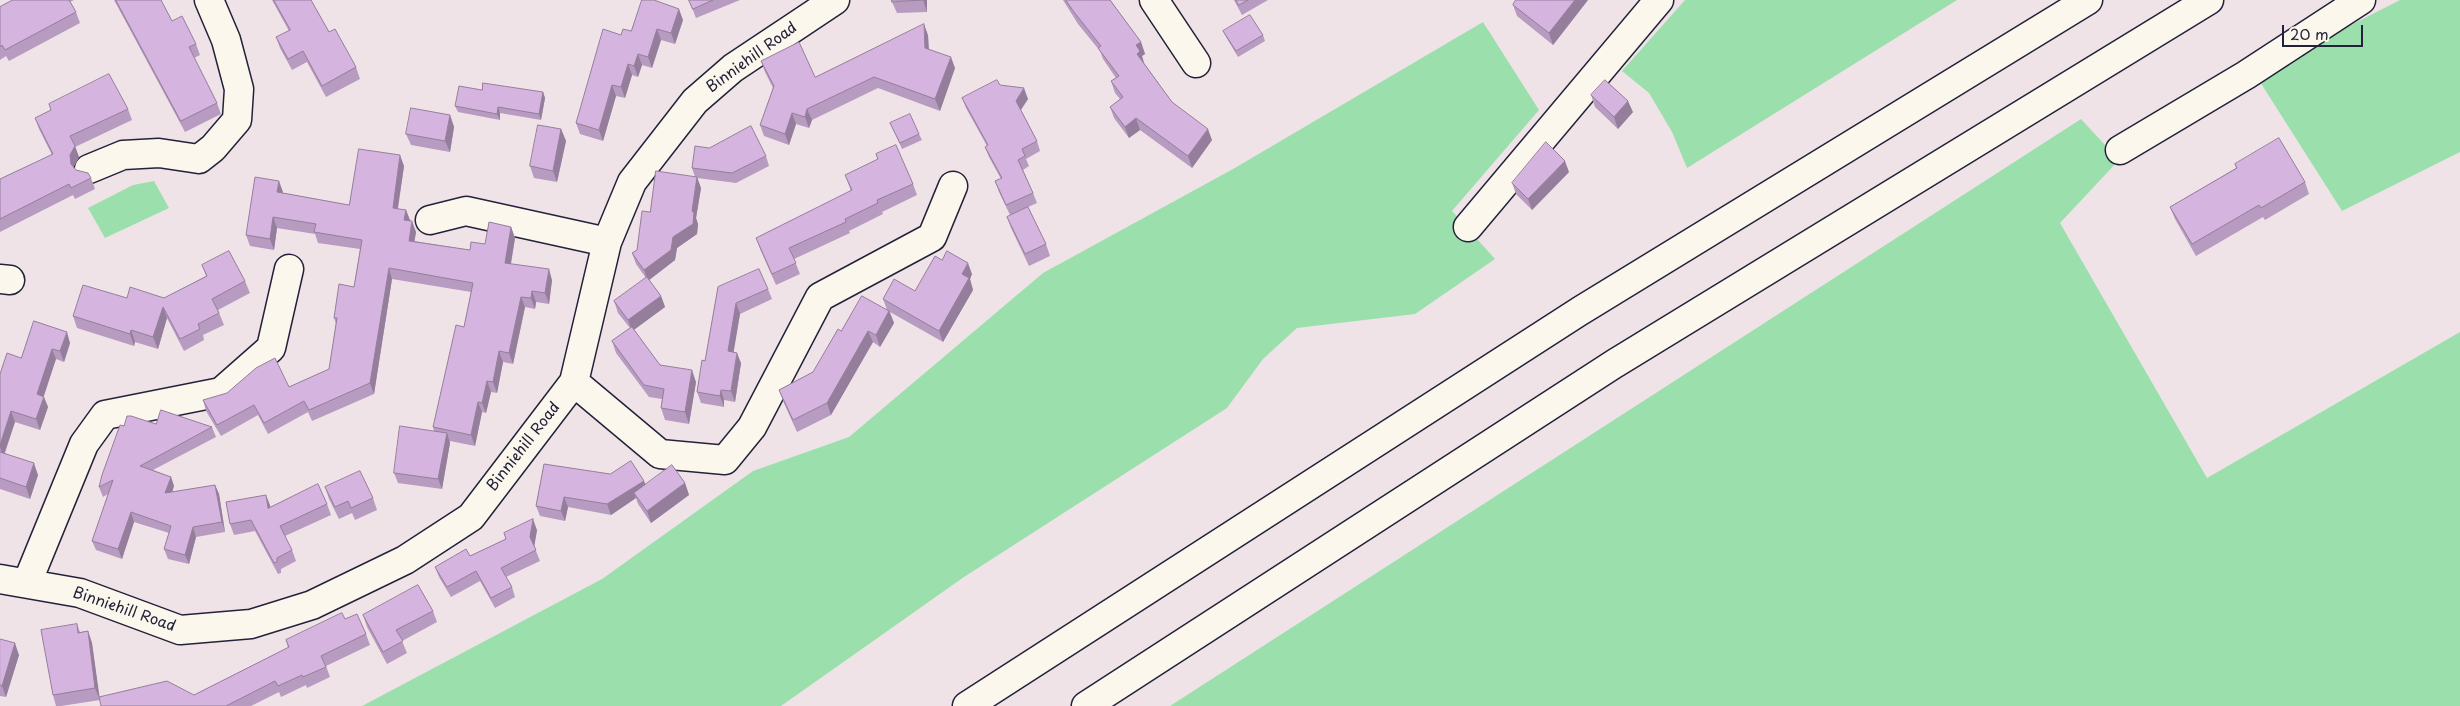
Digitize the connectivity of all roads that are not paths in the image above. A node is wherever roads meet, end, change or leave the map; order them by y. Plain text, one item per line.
1 (209, 0) edge
2 (835, 0) edge
3 (1154, 0) edge
4 (1659, 0) edge
5 (2088, 0) edge
6 (2209, 0) edge
7 (2361, 0) edge
8 (1196, 63) dead end
9 (2120, 150) dead end
10 (89, 170) dead end
11 (953, 186) dead end
12 (430, 220) dead end
13 (1468, 227) dead end
14 (607, 242) junction
15 (289, 269) dead end
16 (574, 382) junction
17 (0, 579) edge
18 (27, 583) junction
19 (967, 706) edge
20 (1086, 706) edge

1 - 10 main road
2 - 14 main road, Binniehill Road
3 - 8 main road
4 - 13 main road
5 - 19 main road
6 - 20 main road
7 - 9 main road
11 - 16 main road
12 - 14 main road
14 - 16 main road, Binniehill Road
15 - 18 main road
16 - 18 main road, Binniehill Road
17 - 18 main road, Binniehill Road

